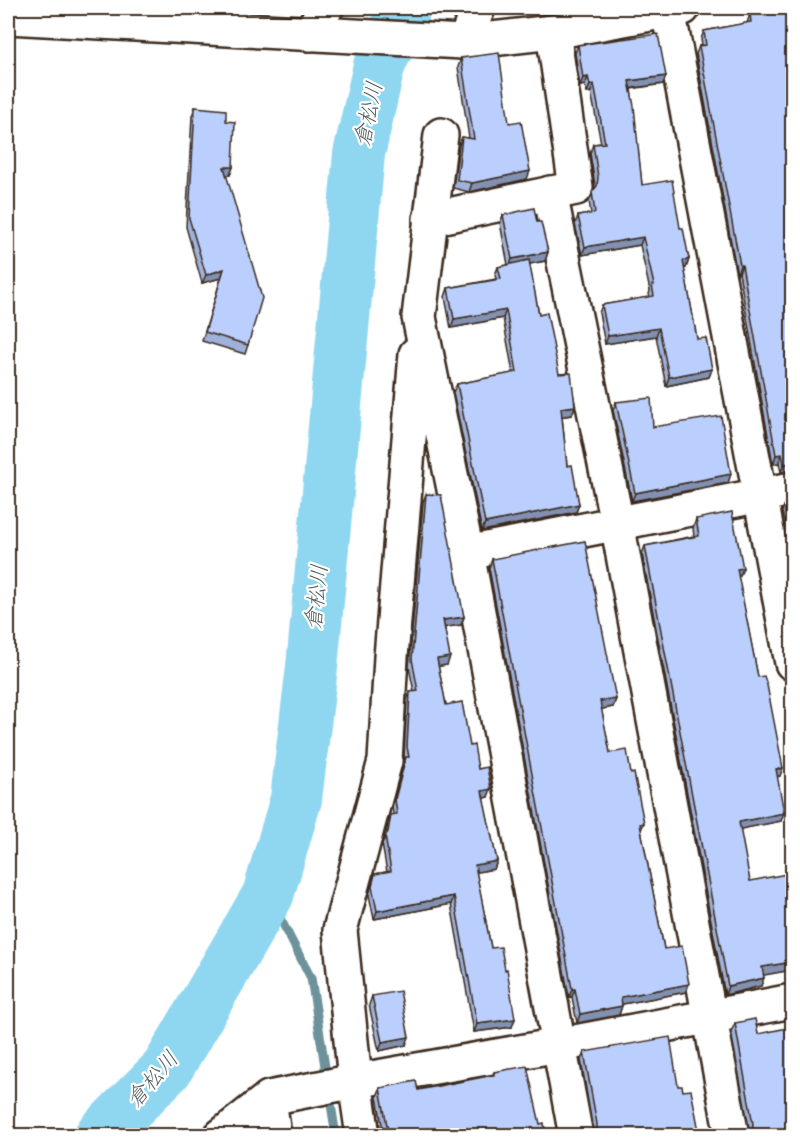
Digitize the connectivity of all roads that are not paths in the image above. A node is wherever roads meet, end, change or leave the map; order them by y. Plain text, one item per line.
1 (478, 8) edge
2 (676, 9) edge
3 (8, 17) edge
4 (211, 18) edge
5 (316, 25) edge
6 (553, 32) junction
7 (463, 42) dead end
8 (441, 135) dead end
9 (550, 193) junction
10 (430, 219) junction
11 (418, 317) junction
12 (792, 489) edge
13 (761, 495) junction
14 (616, 524) junction
15 (467, 553) junction
16 (792, 663) edge
17 (792, 1001) edge
18 (709, 1017) junction
19 (559, 1045) junction
20 (355, 1081) junction
21 (269, 1098) junction
22 (221, 1136) edge
23 (273, 1136) edge
24 (363, 1136) edge
25 (576, 1136) edge
26 (732, 1136) edge

1 - 6 street
2 - 6 street
2 - 13 street
3 - 4 street
4 - 5 street
5 - 7 street
6 - 9 street
8 - 10 street
9 - 10 street
9 - 14 street
10 - 11 street
11 - 15 street
11 - 20 street
12 - 13 street
13 - 14 street
13 - 16 street
14 - 15 street
14 - 18 street
15 - 19 street
17 - 18 street
18 - 19 street
18 - 26 street
19 - 20 street
19 - 25 street
20 - 21 street
20 - 24 street
21 - 22 street
21 - 23 street

